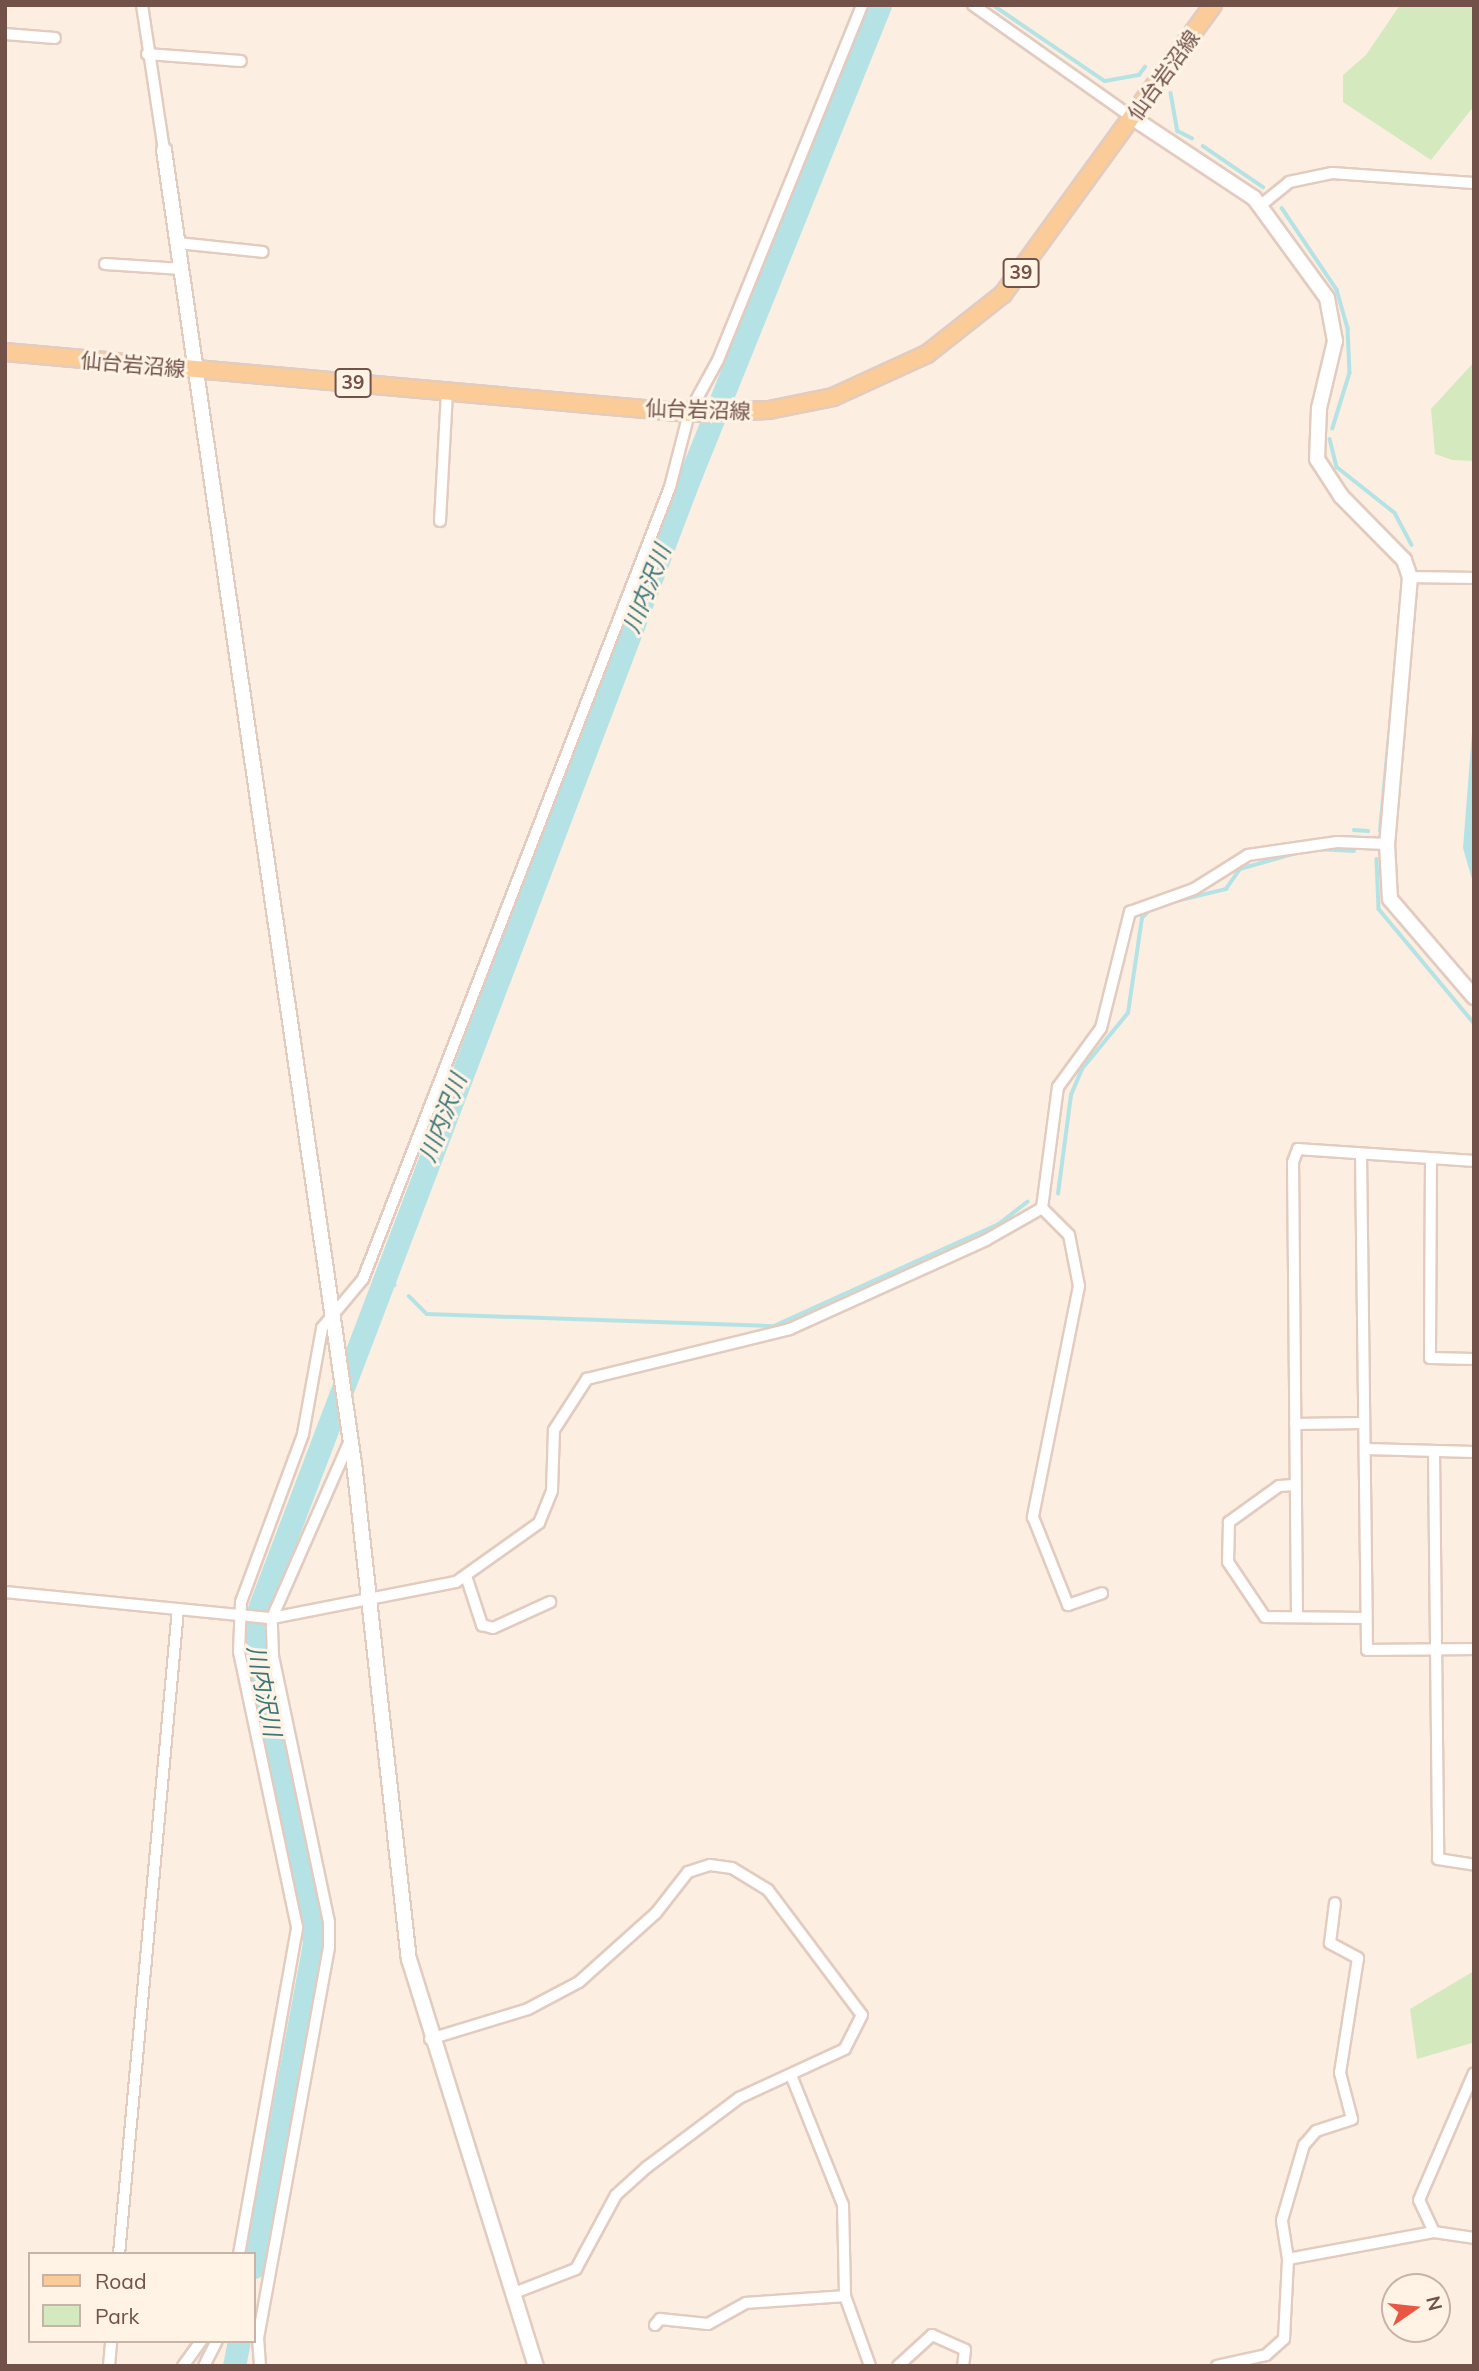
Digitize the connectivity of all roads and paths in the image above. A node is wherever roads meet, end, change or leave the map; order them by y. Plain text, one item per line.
1 (142, 5) edge
2 (862, 5) edge
3 (973, 5) edge
4 (1213, 5) edge
5 (5, 34) edge
6 (55, 38) dead end
7 (147, 54) junction
8 (241, 61) dead end
9 (1133, 118) junction
10 (164, 150) joint
11 (1474, 183) edge
12 (1261, 205) junction
13 (178, 243) junction
14 (263, 252) dead end
15 (105, 264) dead end
16 (182, 269) junction
17 (5, 352) edge
18 (197, 369) junction
19 (447, 391) junction
20 (694, 413) junction
21 (440, 521) dead end
22 (1410, 577) junction
23 (1474, 578) edge
24 (1387, 844) junction
25 (1474, 997) edge
26 (1361, 1154) junction
27 (1432, 1159) junction
28 (1474, 1161) edge
29 (1042, 1208) junction
30 (334, 1317) junction
31 (1474, 1359) edge
32 (1364, 1423) junction
33 (1294, 1424) junction
34 (351, 1437) junction
35 (1366, 1449) junction
36 (1434, 1451) junction
37 (1474, 1452) edge
38 (1294, 1485) junction
39 (466, 1576) junction
40 (5, 1592) edge
41 (1102, 1594) dead end
42 (372, 1599) junction
43 (550, 1602) dead end
44 (178, 1609) junction
45 (243, 1614) junction
46 (269, 1617) junction
47 (1297, 1617) junction
48 (1364, 1618) junction
49 (1474, 1649) edge
50 (1436, 1651) junction
51 (1474, 1865) edge
52 (1335, 1903) dead end
53 (430, 2039) junction
54 (1474, 2073) edge
55 (791, 2075) junction
56 (1434, 2232) junction
57 (1474, 2238) edge
58 (119, 2252) edge
59 (239, 2252) edge
60 (1288, 2259) junction
61 (514, 2294) junction
62 (845, 2296) junction
63 (655, 2325) dead end
64 (111, 2343) edge
65 (200, 2343) edge
66 (216, 2343) edge
67 (109, 2366) edge
68 (183, 2366) edge
69 (204, 2366) edge
70 (260, 2366) edge
71 (536, 2366) edge
72 (870, 2366) edge
73 (898, 2366) edge
74 (963, 2366) edge
75 (1217, 2366) edge

1 - 7 street
2 - 20 street
3 - 9 street
4 - 9 main road, 仙台岩沼線 / 39
5 - 6 street
7 - 8 street
7 - 10 street
9 - 12 street
9 - 20 main road, 仙台岩沼線 / 39
10 - 13 street
11 - 12 street
12 - 22 street
13 - 14 street
13 - 16 street
15 - 16 street
16 - 18 street
17 - 18 main road, 仙台岩沼線 / 39
18 - 19 main road, 仙台岩沼線 / 39
18 - 30 street
19 - 20 main road, 仙台岩沼線 / 39
19 - 21 street
20 - 30 street
22 - 23 street
22 - 24 street
24 - 25 street
24 - 29 street
26 - 27 street
26 - 32 street
26 - 33 street
27 - 28 street
27 - 31 street
29 - 39 street
29 - 41 street
30 - 34 street
30 - 45 street
32 - 33 street
32 - 35 street
33 - 38 street
34 - 42 street
34 - 46 street
35 - 36 street
35 - 48 street
36 - 37 street
36 - 50 street
38 - 47 street
38 - 47 street
39 - 42 street
39 - 43 street
40 - 44 street
42 - 46 street
42 - 53 street
44 - 45 street
44 - 58 street
45 - 46 street
45 - 59 street
46 - 70 street
47 - 48 street
48 - 50 street
49 - 50 street
50 - 51 street
52 - 60 street
53 - 55 street
53 - 61 street
54 - 56 street
55 - 61 street
55 - 62 street
56 - 57 street
56 - 60 street
60 - 75 street
61 - 71 street
62 - 63 street
62 - 72 street
64 - 67 street
65 - 68 street
66 - 69 street
73 - 74 street

